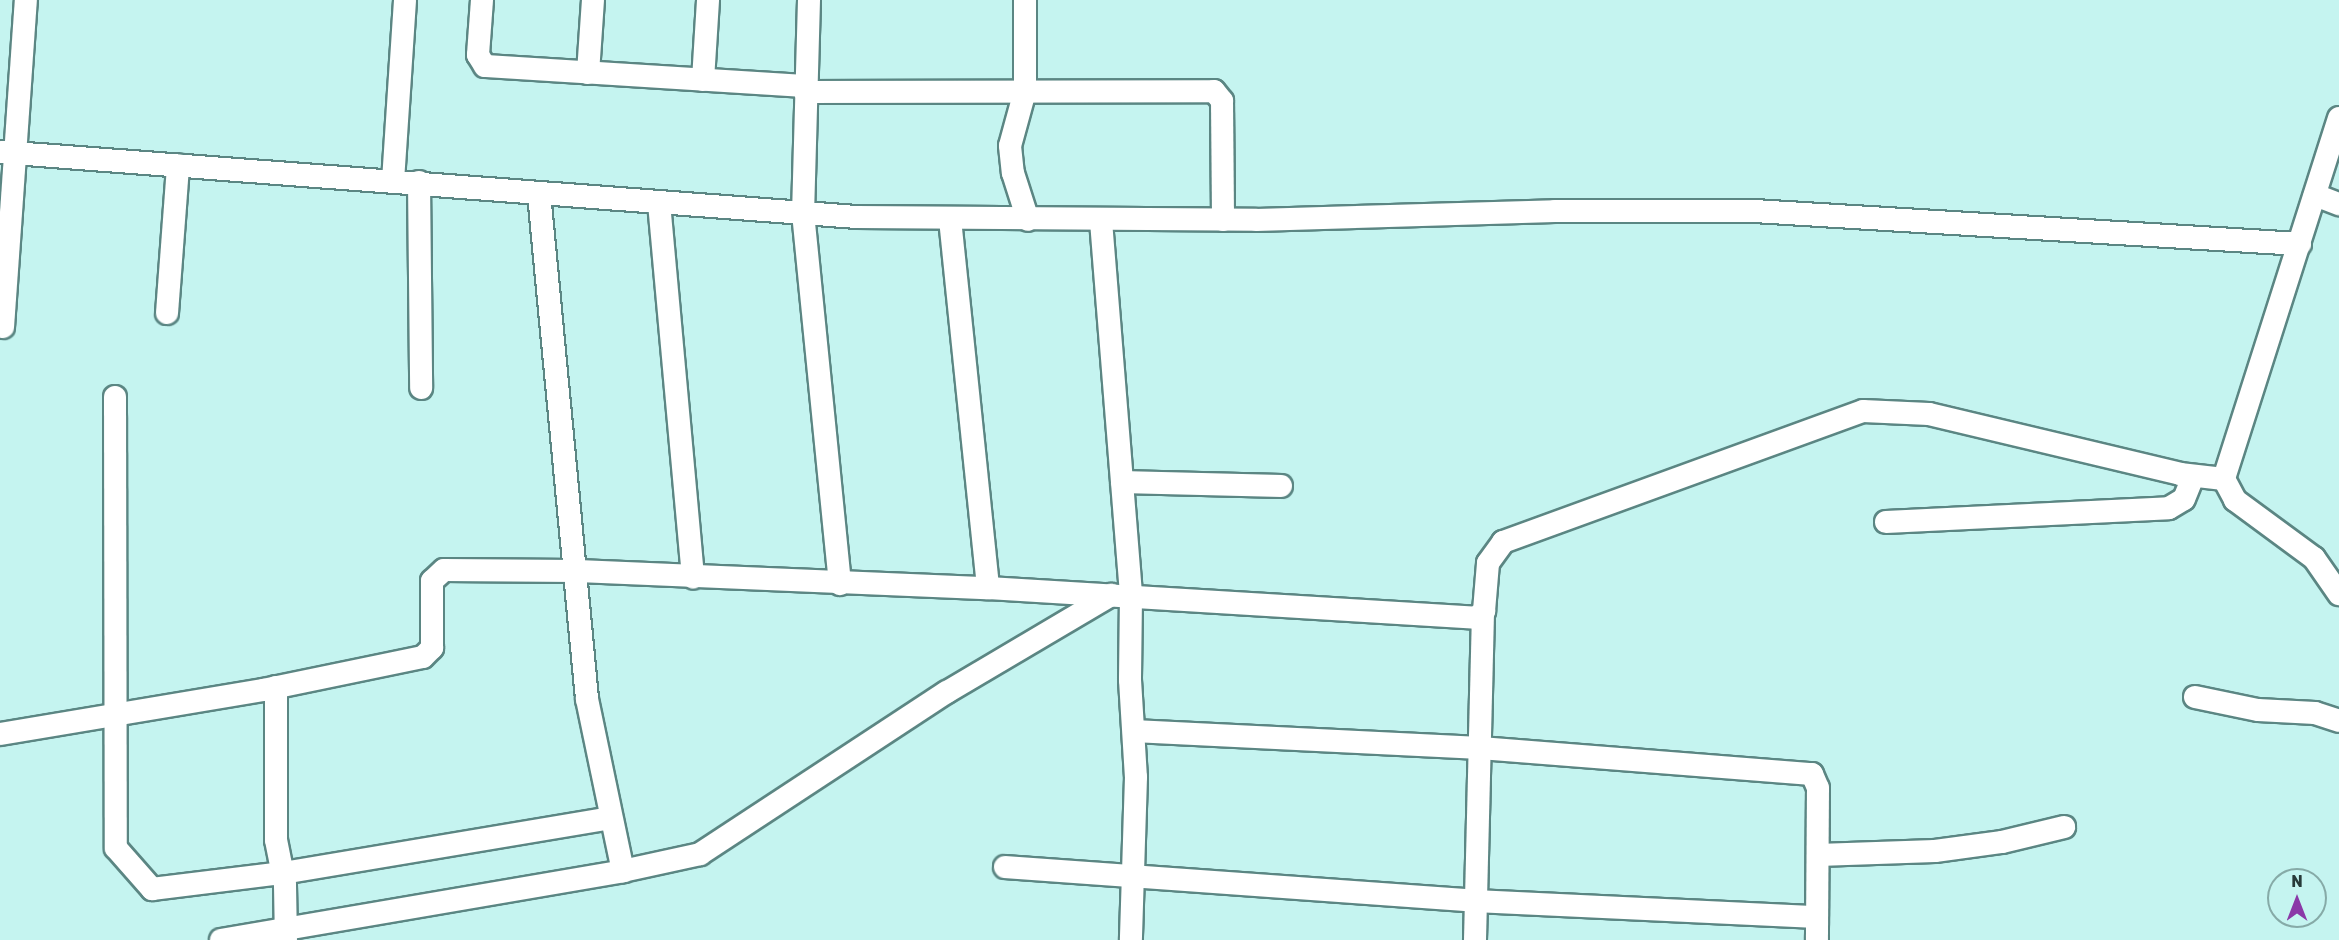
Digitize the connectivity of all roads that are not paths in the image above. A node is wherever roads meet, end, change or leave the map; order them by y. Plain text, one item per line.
1 (26, 0) edge
2 (405, 0) edge
3 (482, 0) edge
4 (593, 0) edge
5 (708, 0) edge
6 (809, 0) edge
7 (1026, 0) edge
8 (588, 73) junction
9 (703, 80) junction
10 (805, 89) junction
11 (1026, 91) junction
12 (2339, 118) edge
13 (9, 153) edge
14 (178, 165) junction
15 (393, 181) junction
16 (419, 182) junction
17 (2318, 185) junction
18 (539, 194) junction
19 (659, 204) junction
20 (2339, 204) edge
21 (802, 213) junction
22 (950, 219) junction
23 (1028, 220) junction
24 (1101, 220) junction
25 (1223, 220) junction
26 (2300, 244) junction
27 (167, 313) dead end
28 (3, 327) dead end
29 (421, 388) dead end
30 (114, 397) dead end
31 (2193, 477) junction
32 (2224, 479) junction
33 (1122, 482) junction
34 (1281, 486) dead end
35 (1886, 522) dead end
36 (577, 571) junction
37 (693, 577) junction
38 (840, 584) junction
39 (988, 588) junction
40 (2339, 594) edge
41 (1121, 596) junction
42 (1483, 615) junction
43 (276, 687) junction
44 (2195, 697) dead end
45 (113, 714) junction
46 (2339, 720) edge
47 (1134, 731) junction
48 (0, 734) edge
49 (1480, 748) junction
50 (610, 818) junction
51 (2064, 827) dead end
52 (1818, 855) junction
53 (1005, 867) dead end
54 (623, 871) junction
55 (283, 873) junction
56 (1133, 877) junction
57 (1475, 901) junction
58 (1817, 917) junction
59 (286, 934) edge
60 (228, 940) edge
61 (1131, 940) edge
62 (1475, 940) edge
63 (1817, 940) edge

1 - 13 street
2 - 15 street
3 - 8 street
4 - 8 street
5 - 9 street
6 - 10 street
7 - 11 street
8 - 9 street
9 - 10 street
10 - 11 street
10 - 21 street
11 - 23 street
11 - 25 street
12 - 17 street
13 - 14 street
13 - 28 street
14 - 15 street
14 - 27 street
15 - 16 street
16 - 18 street
16 - 29 street
17 - 20 street
17 - 26 street
18 - 19 street
18 - 36 street
19 - 21 street
19 - 37 street
21 - 22 street
21 - 38 street
22 - 23 street
22 - 39 street
23 - 24 street
24 - 25 street
24 - 33 street
25 - 26 street
26 - 32 street
30 - 45 street
31 - 32 street
31 - 35 street
31 - 42 street
32 - 40 street
33 - 34 street
33 - 41 street
36 - 37 street
36 - 43 street
36 - 50 street
37 - 38 street
38 - 39 street
39 - 41 street
41 - 42 street
41 - 47 street
41 - 54 street
42 - 49 street
43 - 45 street
43 - 55 street
44 - 46 street
45 - 48 street
45 - 55 street
47 - 49 street
47 - 56 street
49 - 52 street
49 - 57 street
50 - 54 street
50 - 55 street
51 - 52 street
52 - 58 street
53 - 56 street
54 - 59 street
55 - 59 street
56 - 57 street
56 - 61 street
57 - 58 street
57 - 62 street
58 - 63 street
59 - 60 street

